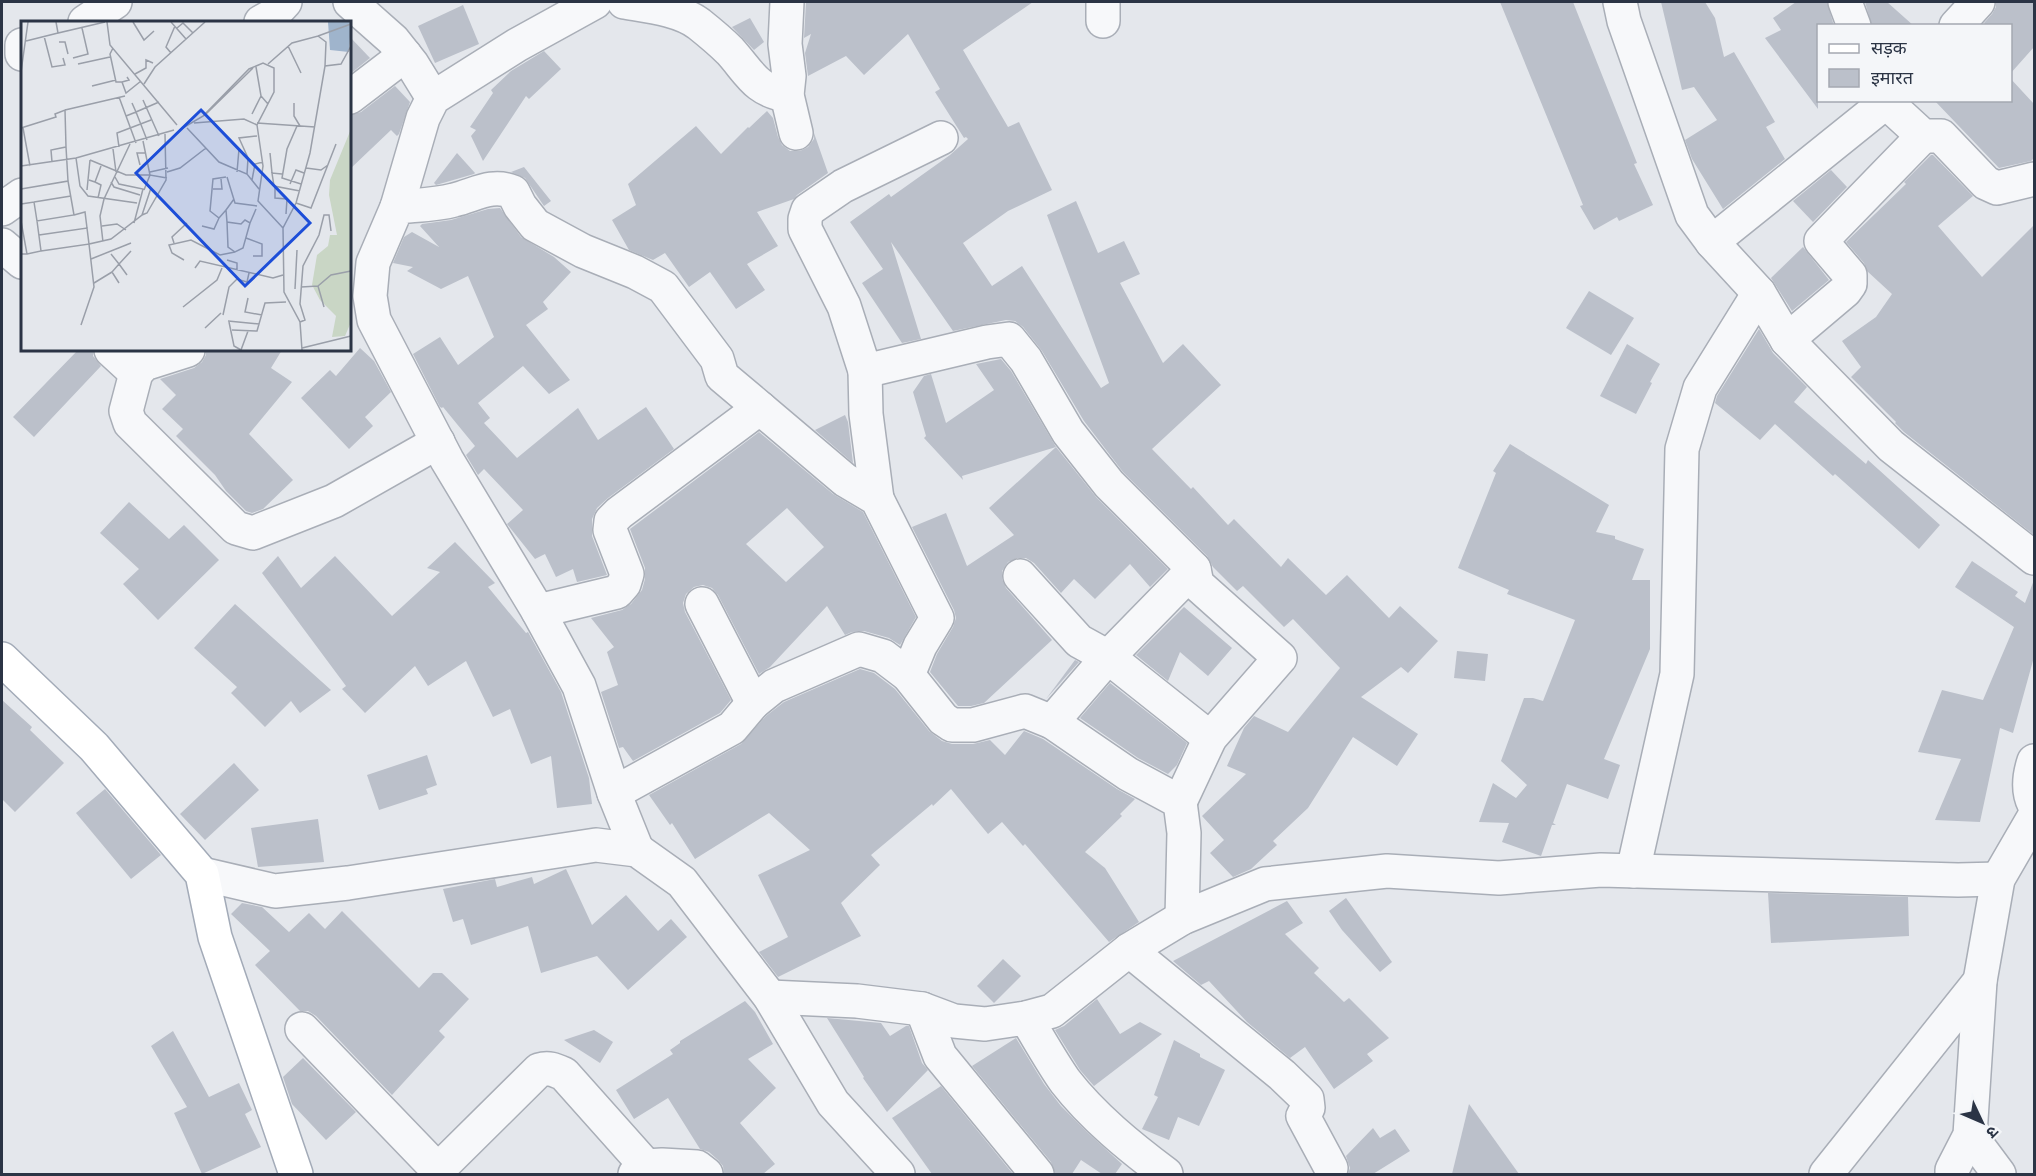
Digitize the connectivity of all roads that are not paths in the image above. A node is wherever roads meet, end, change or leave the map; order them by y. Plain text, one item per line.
1 (115, 2) edge
2 (285, 2) edge
3 (350, 2) edge
4 (594, 2) edge
5 (624, 2) edge
6 (787, 2) edge
7 (1620, 2) edge
8 (1845, 2) edge
9 (1978, 2) edge
10 (86, 21) edge
11 (263, 21) edge
12 (1853, 24) edge
13 (1958, 24) edge
14 (405, 56) junction
15 (787, 95) junction
16 (351, 96) edge
17 (433, 98) junction
18 (1885, 102) edge
19 (1887, 102) edge
20 (796, 133) dead end
21 (1923, 136) junction
22 (941, 138) dead end
23 (2034, 179) edge
24 (21, 196) edge
25 (397, 207) junction
26 (2, 209) edge
27 (1712, 242) junction
28 (2, 245) edge
29 (21, 261) edge
30 (1759, 293) junction
31 (1787, 340) junction
32 (112, 351) edge
33 (185, 351) edge
34 (865, 370) junction
35 (136, 373) junction
36 (760, 408) junction
37 (438, 442) junction
38 (877, 499) junction
39 (2034, 558) edge
40 (1194, 569) junction
41 (1020, 576) dead end
42 (702, 604) dead end
43 (538, 611) junction
44 (1108, 657) junction
45 (2, 659) edge
46 (908, 675) junction
47 (753, 703) junction
48 (1052, 722) junction
49 (1210, 738) junction
50 (2034, 761) edge
51 (614, 794) junction
52 (1180, 802) junction
53 (2034, 804) edge
54 (2034, 817) edge
55 (637, 850) junction
56 (1633, 871) junction
57 (202, 874) junction
58 (1998, 879) junction
59 (1182, 918) junction
60 (1129, 950) junction
61 (1980, 981) junction
62 (770, 997) junction
63 (922, 1009) junction
64 (1026, 1018) junction
65 (302, 1029) dead end
66 (1970, 1135) junction
67 (1331, 1168) dead end
68 (1150, 1169) edge
69 (641, 1170) edge
70 (296, 1174) edge
71 (706, 1174) edge
72 (898, 1174) edge
73 (1037, 1174) edge
74 (1826, 1174) edge
75 (1952, 1174) edge
76 (2000, 1174) edge

1 - 10 street
2 - 11 street
3 - 14 street
4 - 17 street
5 - 15 street
6 - 15 street
7 - 27 street
8 - 12 street
9 - 13 street
14 - 16 street
14 - 17 street
15 - 20 street
17 - 25 street
18 - 27 street
19 - 21 street
21 - 23 street
21 - 31 street
22 - 34 street
24 - 26 street
25 - 36 street
25 - 37 street
27 - 30 street
28 - 29 street
30 - 31 street
30 - 56 street
31 - 39 street
32 - 35 street
33 - 35 street
34 - 38 street
34 - 40 street
35 - 37 street
36 - 38 street
36 - 43 street
37 - 43 street
38 - 46 street
40 - 44 street
40 - 49 street
41 - 44 street
42 - 47 street
43 - 51 street
44 - 48 street
44 - 49 street
45 - 57 main road
46 - 47 street
46 - 48 street
47 - 51 street
48 - 52 street
49 - 52 street
50 - 53 street
51 - 55 street
52 - 59 street
54 - 58 street
55 - 57 street
55 - 62 street
56 - 58 street
56 - 59 street
57 - 70 main road
58 - 61 street
59 - 60 street
60 - 64 street
60 - 67 street
61 - 66 street
61 - 74 street
62 - 63 street
62 - 72 street
63 - 64 street
63 - 73 street
64 - 68 street
65 - 69 street
66 - 75 street
66 - 76 street
69 - 71 street

